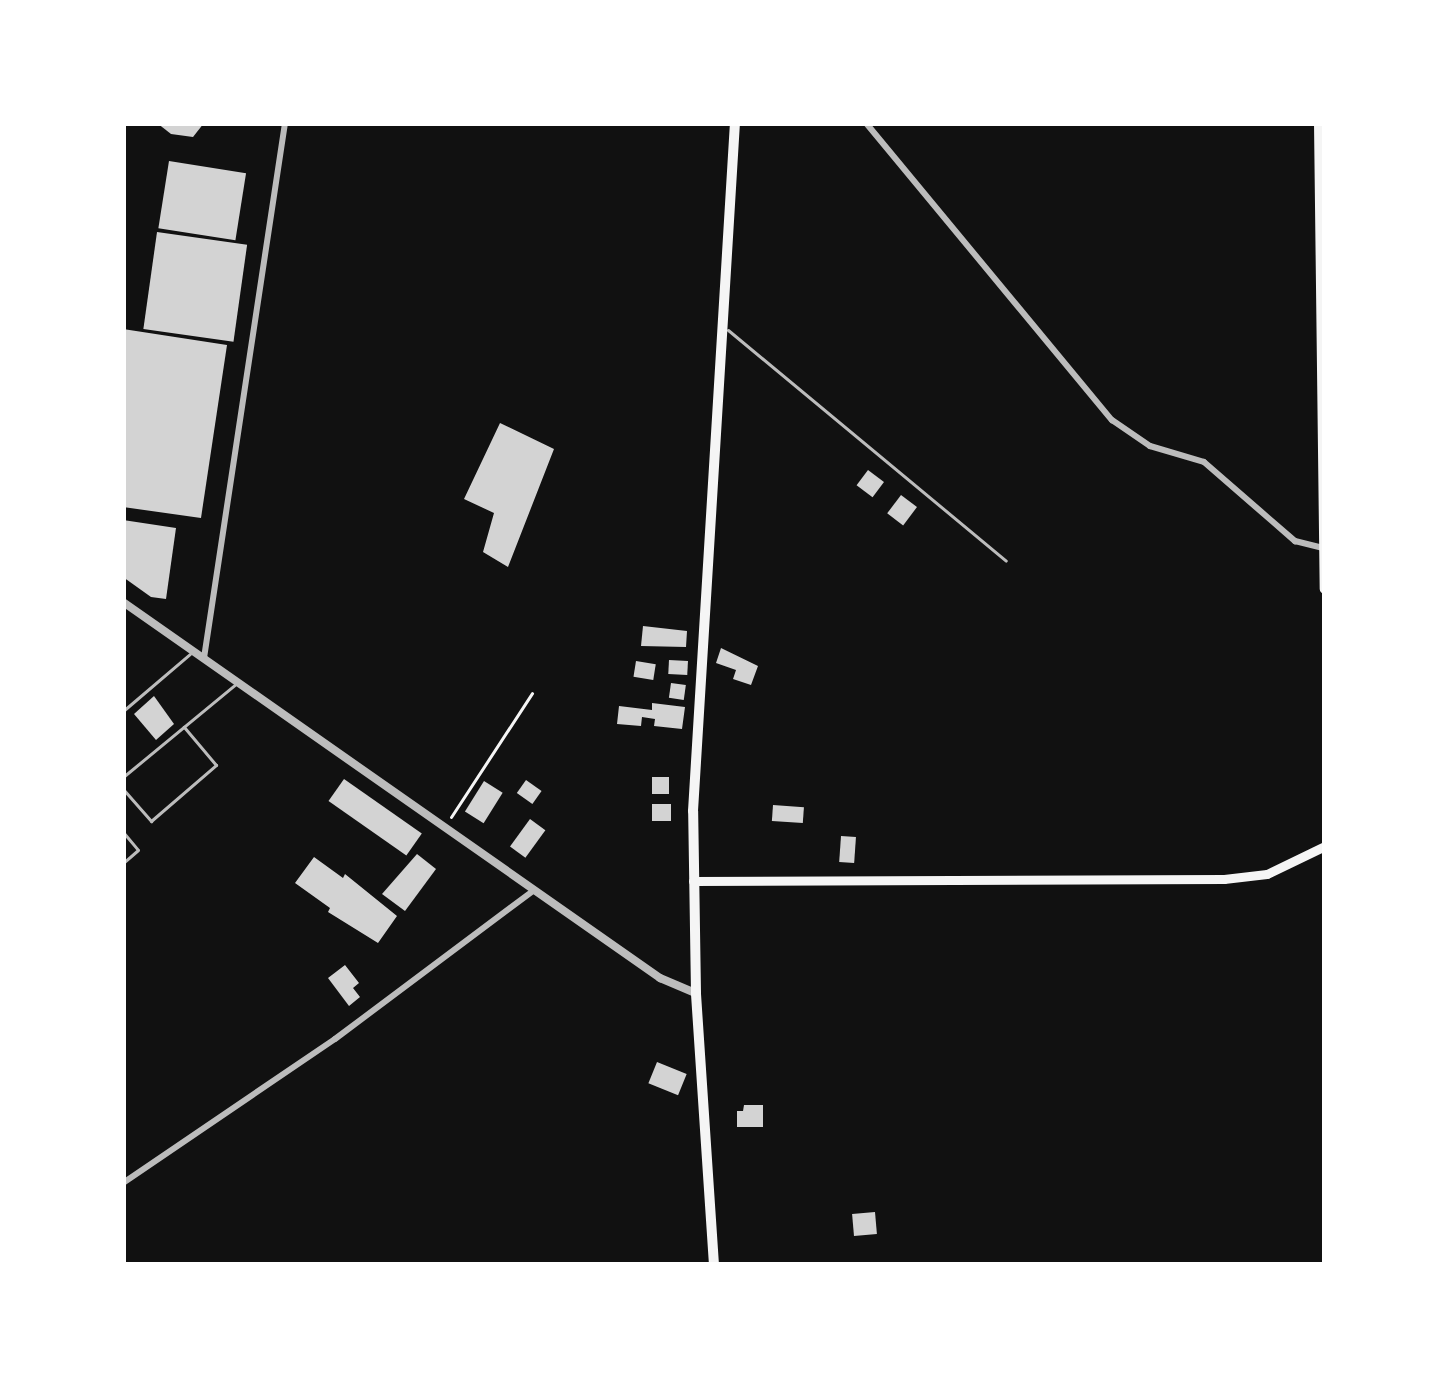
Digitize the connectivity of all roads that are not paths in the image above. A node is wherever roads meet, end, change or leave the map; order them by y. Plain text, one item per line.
1 (285, 123) edge
2 (735, 123) edge
3 (866, 123) edge
4 (1319, 123) edge
5 (722, 325) junction
6 (1324, 548) edge
7 (1006, 561) dead end
8 (1325, 590) edge
9 (123, 602) edge
10 (192, 652) junction
11 (204, 661) junction
12 (236, 684) junction
13 (123, 711) edge
14 (184, 727) junction
15 (123, 777) edge
16 (123, 789) edge
17 (123, 832) edge
18 (1325, 846) edge
19 (123, 863) edge
20 (693, 881) junction
21 (533, 891) junction
22 (696, 993) junction
23 (123, 1183) edge
24 (714, 1265) edge

1 - 11 street
2 - 5 main road
3 - 6 street
4 - 6 main road
5 - 7 lane
5 - 20 main road
6 - 8 main road
9 - 10 street
10 - 11 street
10 - 13 lane
11 - 12 street
12 - 14 lane
12 - 21 street
14 - 15 lane
14 - 16 lane
17 - 19 lane
18 - 20 main road
20 - 22 main road
21 - 22 street
21 - 23 street
22 - 24 main road

